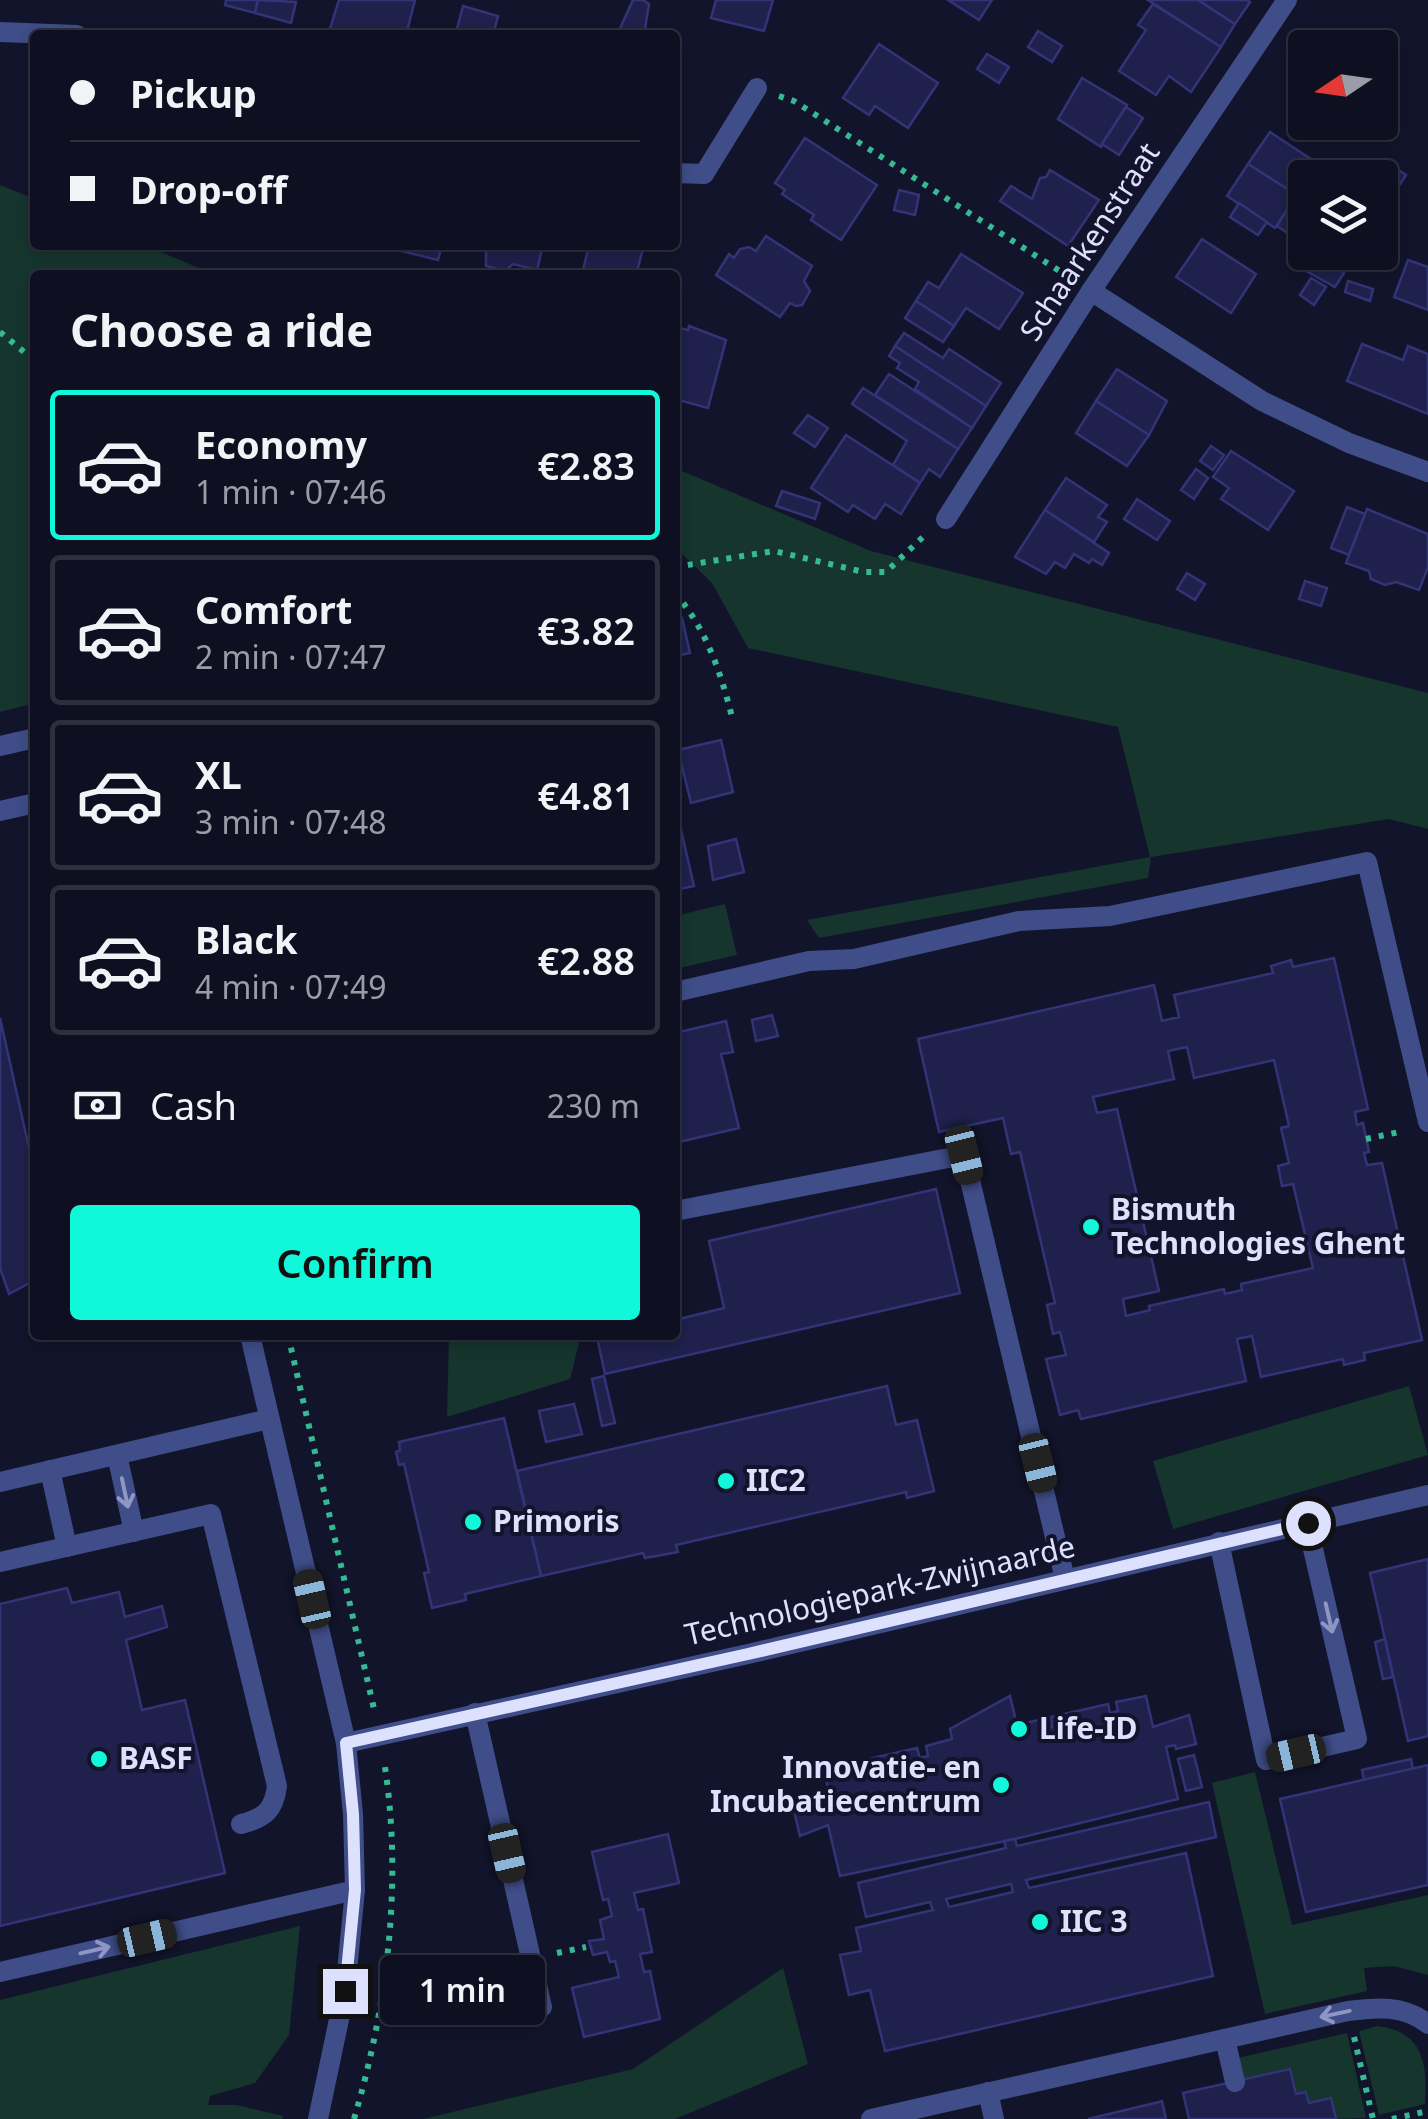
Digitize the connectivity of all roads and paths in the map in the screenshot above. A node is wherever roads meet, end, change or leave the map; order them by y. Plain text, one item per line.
1 (1286, 0) edge
2 (0, 32) edge
3 (30, 33) edge
4 (757, 88) joint
5 (680, 173) edge
6 (1091, 292) junction
7 (0, 332) edge
8 (30, 357) edge
9 (1428, 472) edge
10 (946, 519) joint
11 (680, 566) edge
12 (680, 598) edge
13 (733, 721) dead end
14 (30, 739) edge
15 (0, 746) edge
16 (30, 804) edge
17 (0, 811) edge
18 (680, 991) edge
19 (1420, 1126) edge
20 (1366, 1139) dead end
21 (680, 1211) edge
22 (251, 1340) edge
23 (270, 1419) junction
24 (117, 1454) junction
25 (50, 1470) junction
26 (0, 1482) edge
27 (1428, 1495) edge
28 (1308, 1523) junction
29 (134, 1532) junction
30 (1218, 1542) junction
31 (68, 1547) junction
32 (0, 1562) edge
33 (1065, 1578) junction
34 (476, 1713) junction
35 (346, 1743) junction
36 (241, 1824) dead end
37 (355, 1890) junction
38 (0, 1972) edge
39 (542, 2007) dead end
40 (1348, 2011) junction
41 (1428, 2024) edge
42 (1225, 2039) junction
43 (1235, 2082) dead end
44 (988, 2092) junction
45 (1428, 2111) edge
46 (318, 2119) edge
47 (870, 2119) edge
48 (994, 2119) edge
49 (1373, 2119) edge
50 (1392, 2119) edge

1 - 6 street, Schaarkenstraat
2 - 3 street
4 - 5 street
4 - 6 path
6 - 9 street
6 - 10 street, Schaarkenstraat
7 - 8 path
10 - 11 path
12 - 13 path
14 - 15 street
16 - 17 street
18 - 19 street
19 - 20 path
21 - 33 street
22 - 23 street
23 - 24 street
23 - 35 street
24 - 25 street
24 -> 29 street
25 - 26 street
25 - 31 street
27 - 28 street, Technologiepark-Zwijnaarde
28 - 30 street, Technologiepark-Zwijnaarde
28 -> 30 street
29 - 31 street
29 - 36 street
30 - 33 street, Technologiepark-Zwijnaarde
31 - 32 street
33 - 34 street, Technologiepark-Zwijnaarde
34 - 35 street, Technologiepark-Zwijnaarde
34 - 39 street
35 - 37 street
38 -> 37 street
37 - 46 street
40 - 41 street
40 -> 42 street
40 - 49 path
42 - 43 street
42 - 44 street
44 - 47 street
44 - 48 street
45 - 50 path

